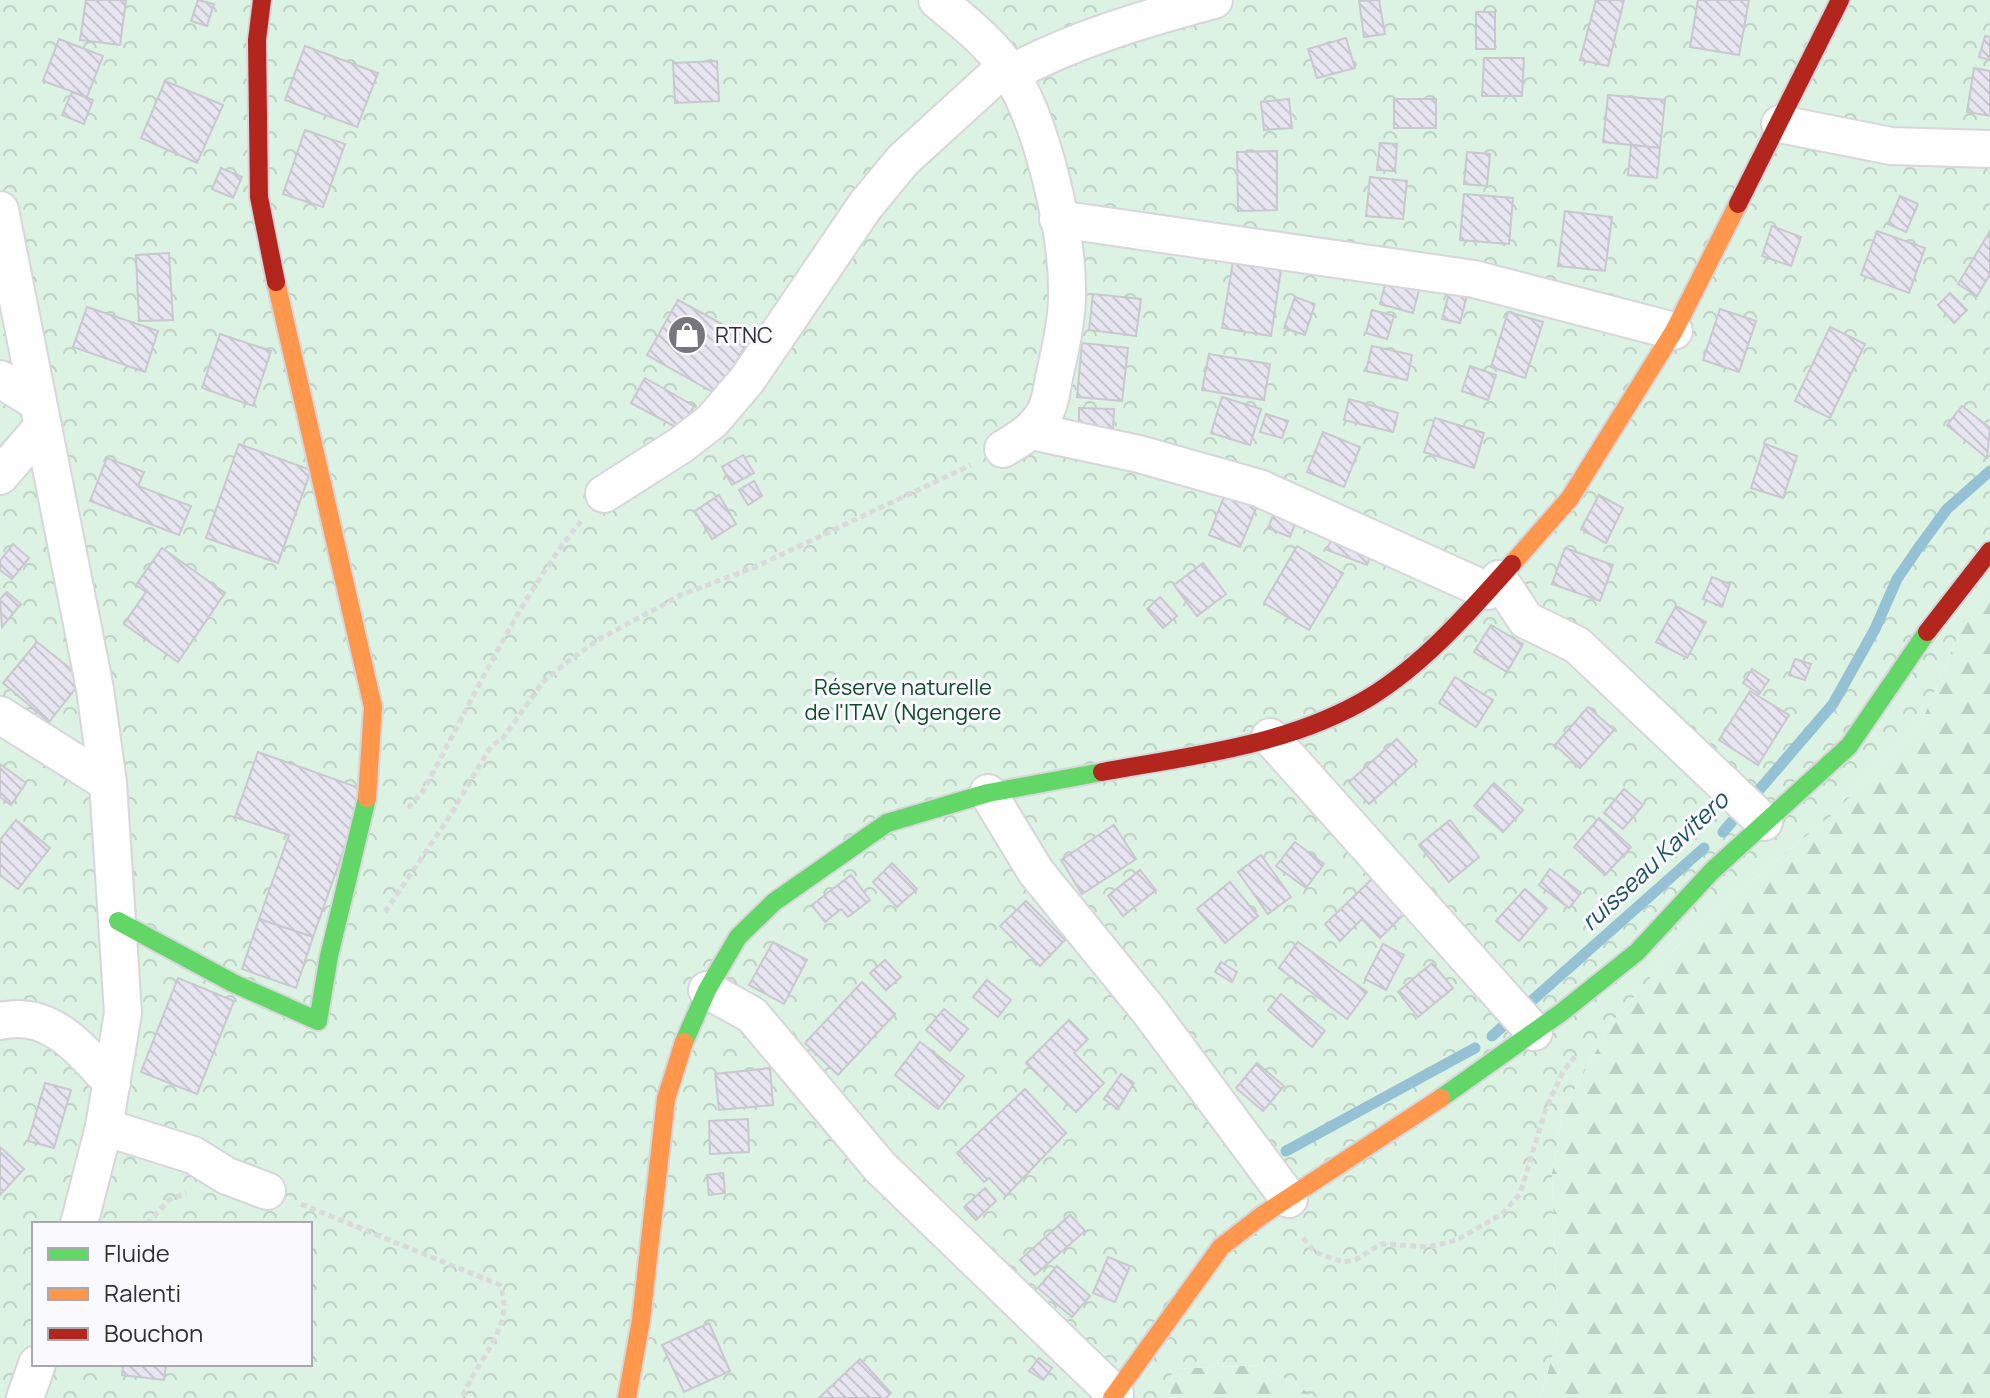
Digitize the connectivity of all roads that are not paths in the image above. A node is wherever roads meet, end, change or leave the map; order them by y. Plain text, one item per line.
1 (262, 0) edge
2 (937, 0) edge
3 (1214, 0) edge
4 (1840, 0) edge
5 (1008, 70) junction
6 (1780, 124) junction
7 (1990, 149) edge
8 (0, 210) edge
9 (1058, 219) junction
10 (1674, 331) junction
11 (0, 379) edge
12 (40, 414) junction
13 (0, 476) edge
14 (604, 494) road end
15 (1990, 551) edge
16 (1494, 585) junction
17 (0, 715) edge
18 (1270, 737) junction
19 (108, 783) junction
20 (988, 793) junction
21 (1764, 822) junction
22 (118, 921) junction
23 (707, 990) junction
24 (0, 1021) edge
25 (1534, 1032) junction
26 (112, 1083) junction
27 (104, 1127) junction
28 (267, 1191) road end
29 (1289, 1199) junction
30 (80, 1222) edge
31 (36, 1366) edge
32 (1113, 1396) edge
33 (25, 1398) edge
34 (627, 1398) edge

1 - 22 street
2 - 5 street
3 - 5 street
4 - 6 street
5 - 9 street
5 - 14 street
6 - 7 street
6 - 10 street
8 - 12 street
9 - 10 street
9 - 16 street
10 - 16 street
11 - 12 street
12 - 13 street
12 - 19 street
15 - 21 street
16 - 18 street
16 - 21 street
17 - 19 street
18 - 20 street
18 - 25 street
19 - 22 street
20 - 23 street
20 - 29 street
21 - 25 street
22 - 26 street
23 - 32 street
23 - 34 street
24 - 26 street
25 - 29 street
26 - 27 street
27 - 28 street
27 - 30 street
29 - 32 street
31 - 33 street

